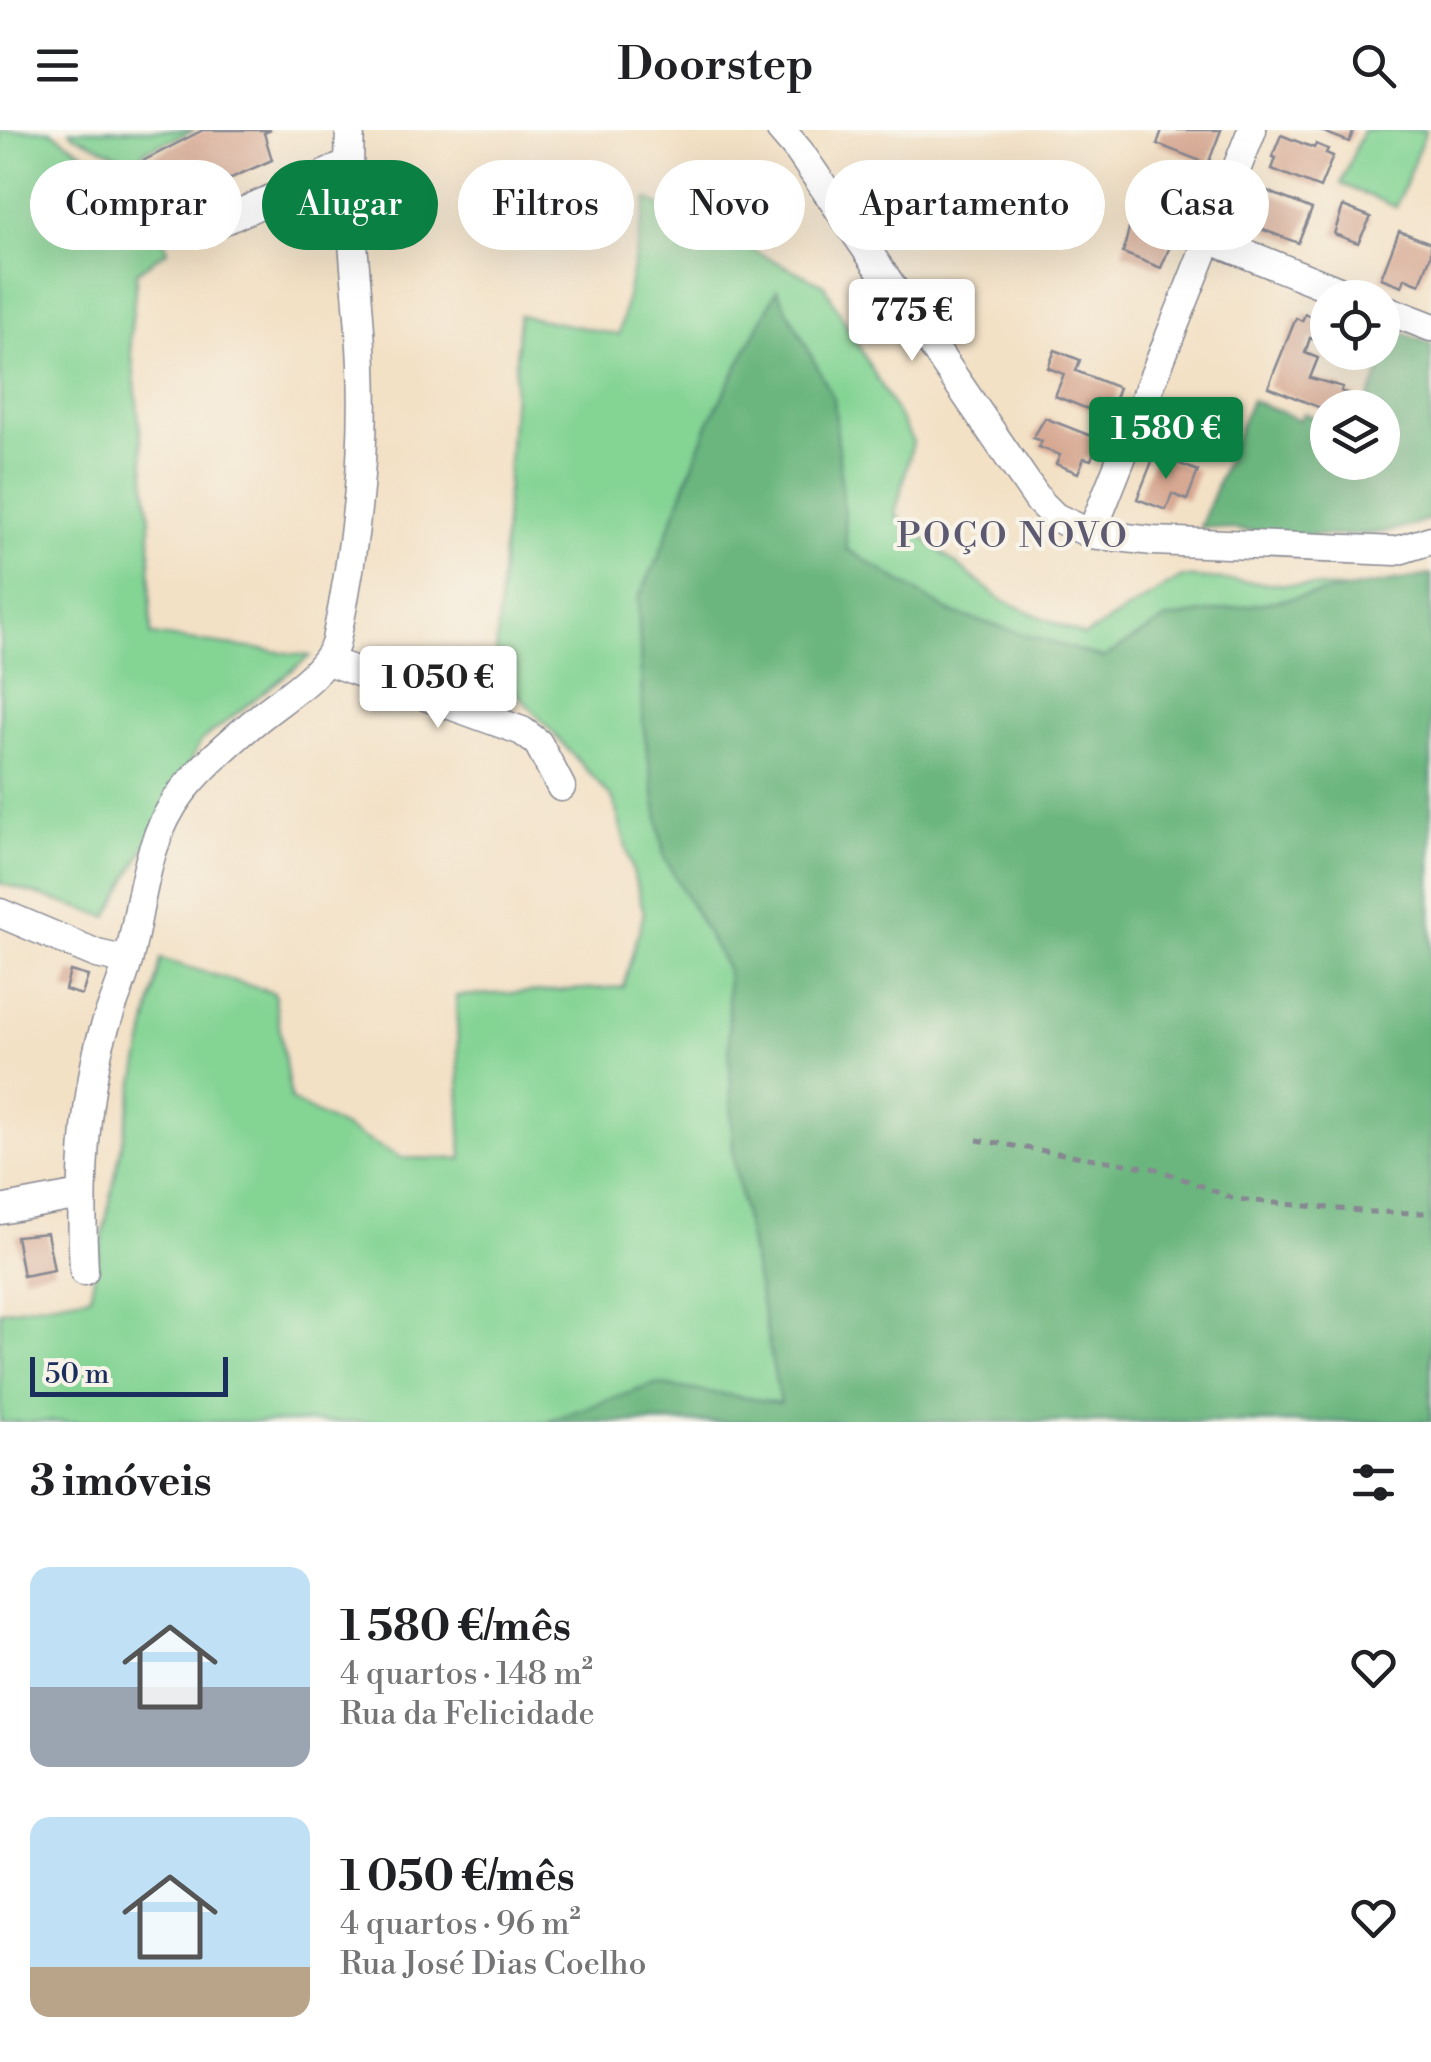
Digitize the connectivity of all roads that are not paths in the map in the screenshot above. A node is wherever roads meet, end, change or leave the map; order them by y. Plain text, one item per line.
1 (350, 130) edge
2 (781, 130) edge
3 (1252, 130) edge
4 (348, 160) edge
5 (1240, 160) edge
6 (354, 250) edge
7 (1205, 250) edge
8 (1236, 250) edge
9 (1311, 280) edge
10 (1400, 315) edge
11 (1431, 328) edge
12 (1091, 534) junction
13 (1431, 540) edge
14 (328, 661) junction
15 (562, 786) dead end
16 (0, 913) edge
17 (128, 961) junction
18 (80, 1195) junction
19 (0, 1210) edge
20 (84, 1271) dead end

1 - 4 street
2 - 12 street
3 - 5 street
6 - 14 street
7 - 12 street
8 - 9 street
10 - 11 street
12 - 13 street
14 - 15 street
14 - 17 street
16 - 17 street
17 - 18 street
18 - 19 street
18 - 20 street

